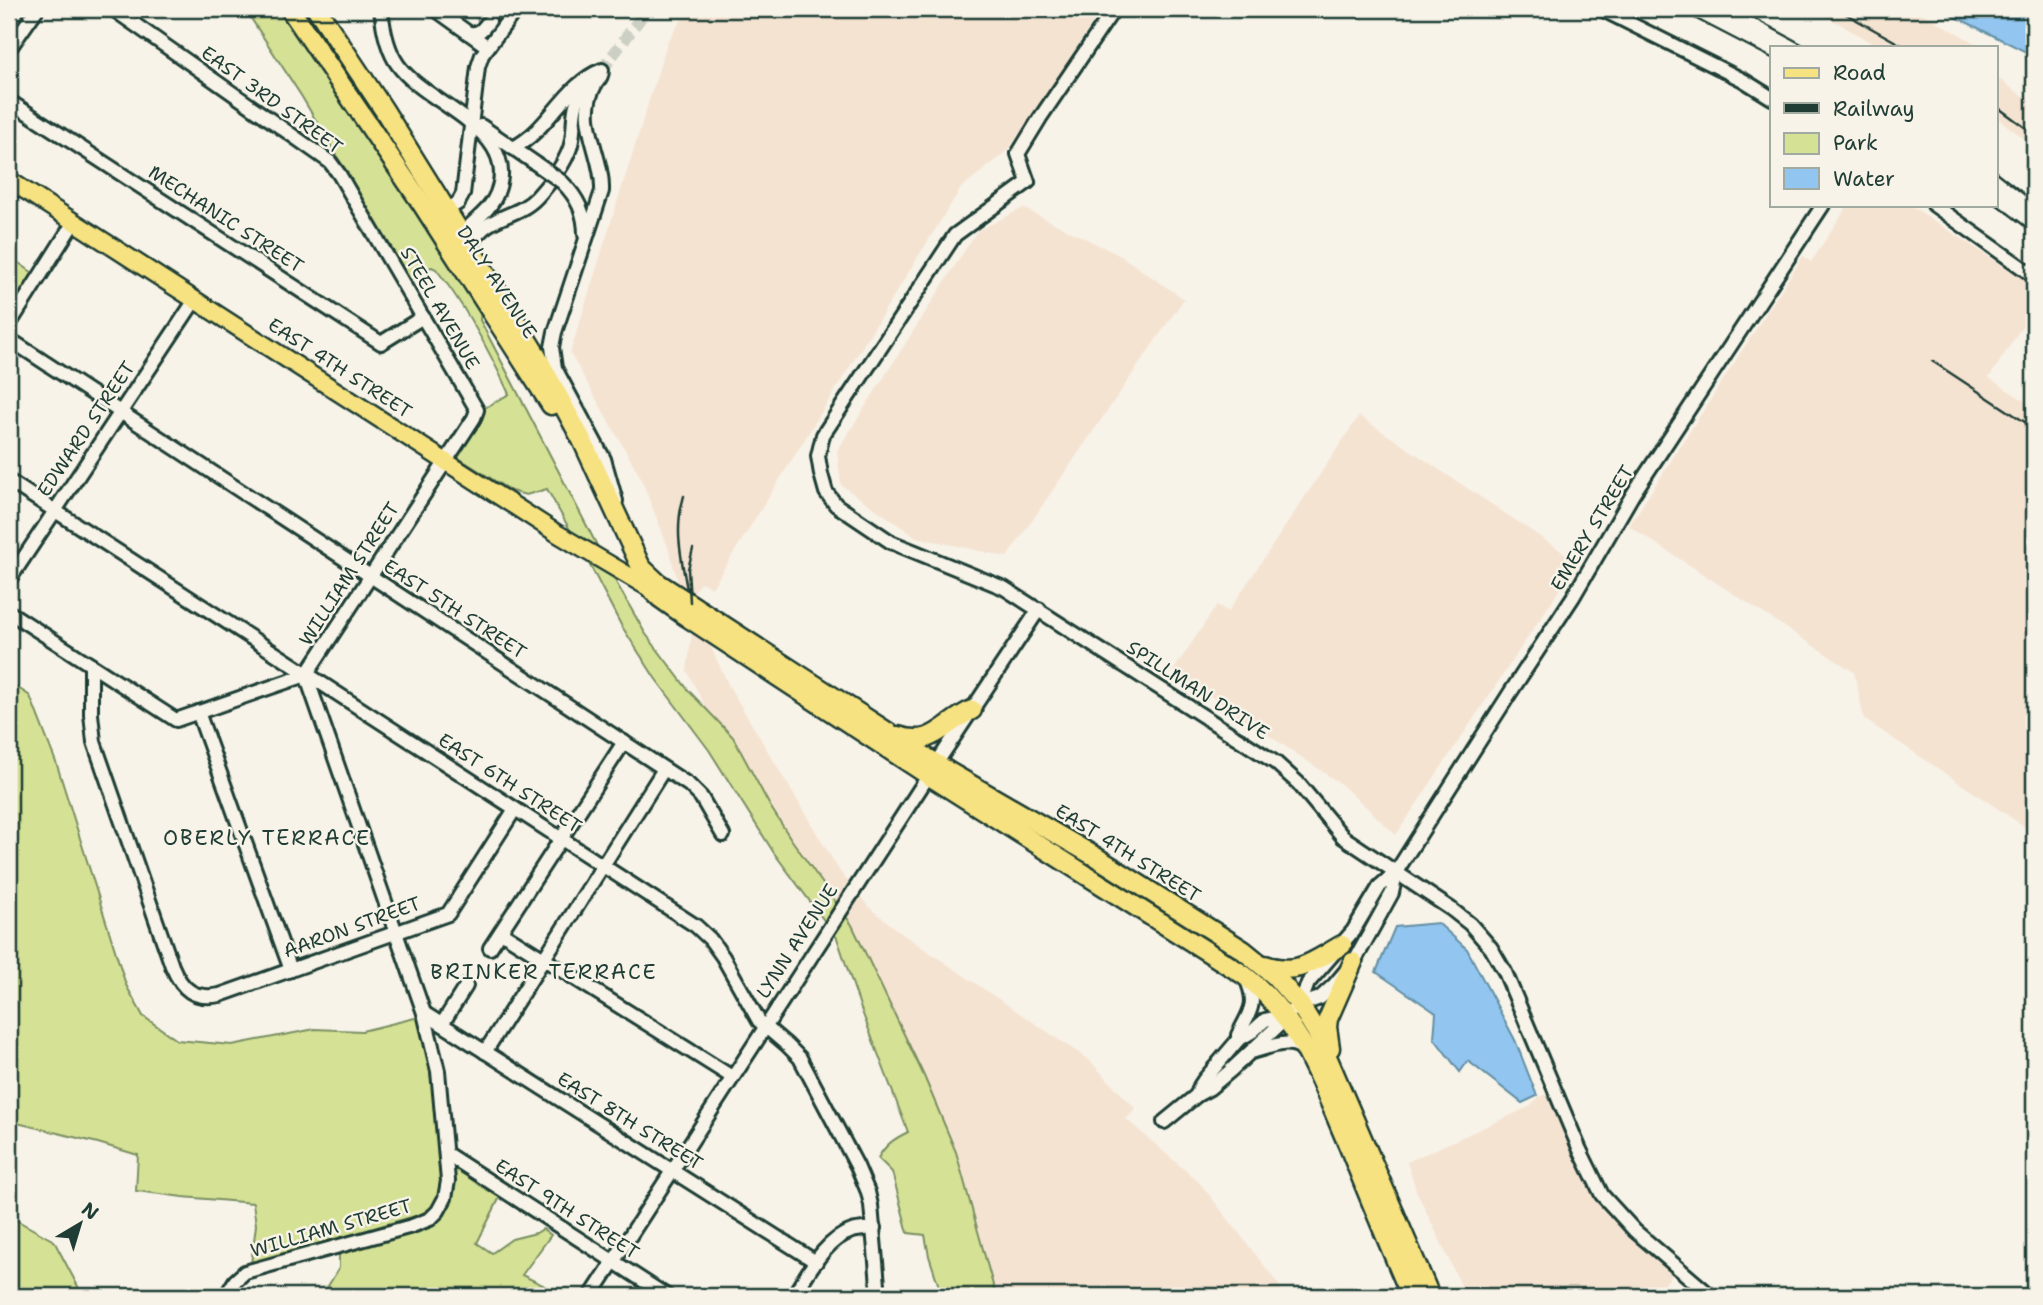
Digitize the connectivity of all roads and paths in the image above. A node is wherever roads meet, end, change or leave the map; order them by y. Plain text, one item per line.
1 (37, 9) edge
2 (113, 9) edge
3 (290, 9) edge
4 (317, 9) edge
5 (381, 9) edge
6 (435, 9) edge
7 (1114, 9) edge
8 (1601, 9) edge
9 (487, 20) junction
10 (501, 30) junction
11 (468, 33) junction
12 (488, 47) junction
13 (9, 49) edge
14 (599, 74) junction
15 (1770, 97) edge
16 (9, 101) edge
17 (471, 122) junction
18 (513, 148) junction
19 (339, 174) joint
20 (9, 180) edge
21 (422, 204) junction
22 (1822, 206) edge
23 (1935, 206) edge
24 (447, 211) junction
25 (74, 222) junction
26 (462, 246) junction
27 (583, 250) junction
28 (2034, 276) edge
29 (195, 300) junction
30 (423, 317) junction
31 (9, 325) edge
32 (9, 339) edge
33 (121, 412) junction
34 (446, 461) junction
35 (9, 481) edge
36 (55, 511) junction
37 (625, 532) junction
38 (371, 576) junction
39 (9, 580) edge
40 (658, 588) junction
41 (1039, 610) junction
42 (9, 612) edge
43 (694, 614) junction
44 (91, 665) junction
45 (306, 675) junction
46 (972, 710) junction
47 (198, 712) junction
48 (887, 732) junction
49 (624, 742) junction
50 (664, 769) junction
51 (932, 769) junction
52 (515, 809) junction
53 (723, 835) dead end
54 (561, 838) junction
55 (603, 865) junction
56 (1396, 872) junction
57 (396, 932) junction
58 (501, 932) junction
59 (1342, 945) junction
60 (490, 948) dead end
61 (544, 959) junction
62 (1353, 962) junction
63 (1262, 964) junction
64 (290, 970) junction
65 (1244, 975) junction
66 (466, 986) dead end
67 (1300, 1005) junction
68 (424, 1013) junction
69 (1285, 1016) junction
70 (442, 1024) junction
71 (764, 1027) junction
72 (1238, 1040) junction
73 (485, 1052) junction
74 (1251, 1052) junction
75 (1309, 1053) junction
76 (1336, 1076) junction
77 (732, 1077) junction
78 (1197, 1095) junction
79 (1164, 1122) dead end
80 (447, 1154) junction
81 (672, 1170) junction
82 (873, 1225) junction
83 (614, 1262) junction
84 (816, 1262) junction
85 (226, 1296) edge
86 (592, 1296) edge
87 (667, 1296) edge
88 (793, 1296) edge
89 (879, 1296) edge
90 (1411, 1296) edge
91 (1430, 1296) edge
92 (1711, 1296) edge

1 - 13 street
2 - 19 street, EAST 3RD STREET
3 - 21 highway, DALY AVENUE
4 - 24 highway, DALY AVENUE
5 - 17 street
6 - 11 street
7 - 41 street, SPILLMAN DRIVE
8 - 15 street
9 - 10 street
9 - 10 street
9 - 11 street
10 - 12 street
11 - 12 street
12 - 17 street
14 - 18 street
14 - 26 street
14 - 27 street
16 - 30 street, MECHANIC STREET
17 - 18 street
17 - 24 street
17 - 26 street
18 - 27 street, bridge
19 - 30 street, STEEL AVENUE
20 - 25 main road, EAST 4TH STREET
21 - 24 street
21 - 26 highway, DALY AVENUE
22 - 56 street, EMERY STREET
23 - 28 street
24 - 26 highway, DALY AVENUE
25 - 29 main road, EAST 4TH STREET
25 - 31 street
26 - 37 highway, DALY AVENUE
26 - 40 highway, DALY AVENUE
27 - 37 street
29 - 33 street, EDWARD STREET
29 - 34 main road, EAST 4TH STREET
30 - 34 street, STEEL AVENUE
32 - 33 street, EAST 5TH STREET
33 - 36 street, EDWARD STREET
33 - 38 street, EAST 5TH STREET
34 - 38 street, WILLIAM STREET
34 - 40 main road, EAST 4TH STREET
35 - 36 street, EAST 6TH STREET
36 - 39 street, EDWARD STREET
36 - 45 street, EAST 6TH STREET
37 - 40 highway, DALY AVENUE
38 - 45 street, WILLIAM STREET
38 - 49 street, EAST 5TH STREET
40 - 43 highway, EAST 4TH STREET
40 - 43 highway, EAST 4TH STREET
41 - 46 street, LYNN AVENUE
41 - 56 street, SPILLMAN DRIVE
42 - 44 street
43 - 48 highway, EAST 4TH STREET
43 - 51 highway, EAST 4TH STREET
44 - 47 street
44 - 64 street, AARON STREET
45 - 47 street
45 - 52 street, EAST 6TH STREET
45 - 57 street, WILLIAM STREET
46 - 48 highway
46 - 51 street, LYNN AVENUE
47 - 64 street
48 - 51 highway, EAST 4TH STREET
49 - 50 street, EAST 5TH STREET
49 - 54 street
50 - 53 street, EAST 5TH STREET
50 - 55 street
51 - 63 highway, EAST 4TH STREET
51 - 65 highway, EAST 4TH STREET
51 - 71 street, LYNN AVENUE
52 - 54 street, EAST 6TH STREET
52 - 57 street, AARON STREET
54 - 55 street, EAST 6TH STREET
54 - 58 street
55 - 61 street
55 - 71 street, EAST 6TH STREET
56 - 59 street, EMERY STREET
56 - 62 street, EMERY STREET
56 - 92 street, SPILLMAN DRIVE
57 - 64 street, AARON STREET
57 - 68 street, WILLIAM STREET
58 - 60 street
58 - 61 street
59 - 63 highway
59 - 67 street, EMERY STREET
61 - 73 street
61 - 77 street
62 - 67 street, EMERY STREET
62 - 76 highway
63 - 67 highway, EAST 4TH STREET
65 - 69 highway, EAST 4TH STREET
65 - 72 street
66 - 70 street
67 - 69 street, EMERY STREET
67 - 76 highway, EAST 4TH STREET
68 - 70 street, EAST 8TH STREET
68 - 80 street, WILLIAM STREET
69 - 72 street, EMERY STREET
69 - 74 street, EMERY STREET
69 - 75 highway, EAST 4TH STREET
70 - 73 street, EAST 8TH STREET
71 - 77 street, LYNN AVENUE
71 - 82 street, EAST 6TH STREET
72 - 78 street, EMERY STREET
73 - 81 street, EAST 8TH STREET
74 - 75 street
74 - 78 street, EMERY STREET
75 - 90 highway, EAST 4TH STREET
76 - 91 highway, EAST 4TH STREET
77 - 81 street, LYNN AVENUE
78 - 79 street, EMERY STREET
80 - 83 street, EAST 9TH STREET
80 - 85 street, WILLIAM STREET
81 - 83 street, LYNN AVENUE
81 - 84 street, EAST 8TH STREET
82 - 84 street
82 - 89 street, EAST 6TH STREET
83 - 86 street, LYNN AVENUE
83 - 87 street, EAST 9TH STREET
84 - 88 street

